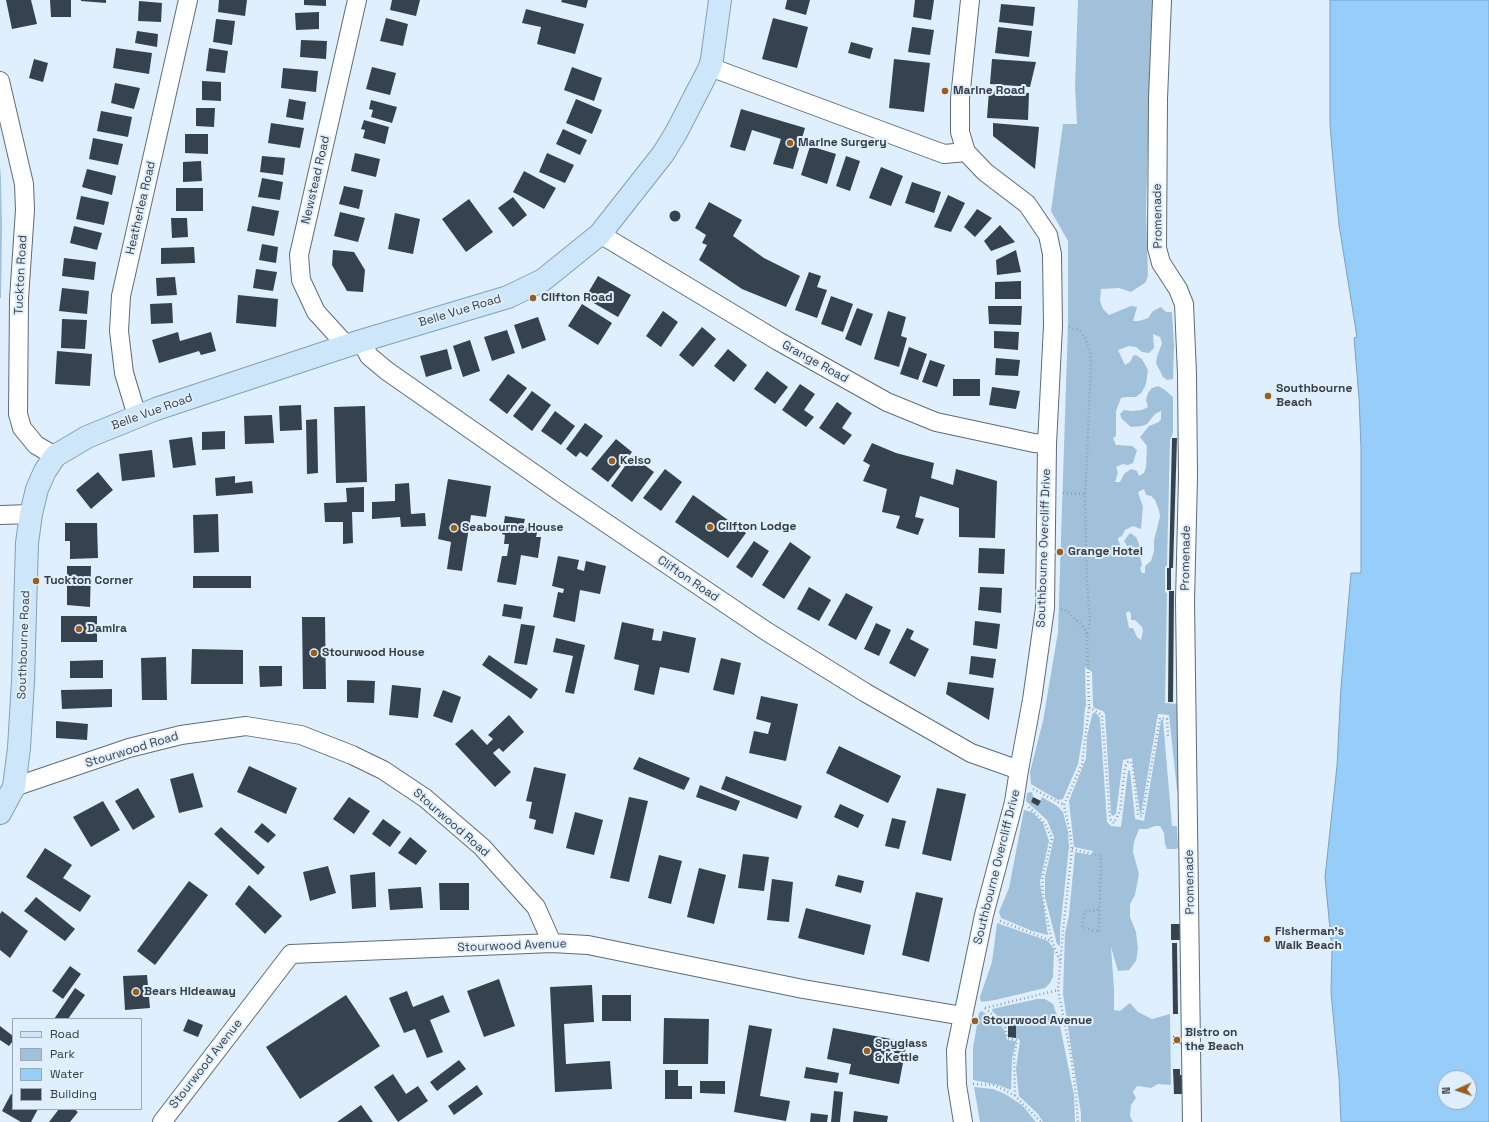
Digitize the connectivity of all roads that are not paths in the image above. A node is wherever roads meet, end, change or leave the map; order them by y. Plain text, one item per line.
1 (188, 0) edge
2 (357, 0) edge
3 (720, 0) edge
4 (970, 0) edge
5 (1162, 0) edge
6 (710, 67) junction
7 (1, 90) edge
8 (966, 152) junction
9 (600, 234) junction
10 (354, 344) junction
11 (136, 416) junction
12 (1048, 444) junction
13 (55, 456) junction
14 (31, 514) junction
15 (0, 515) edge
16 (1017, 786) junction
17 (14, 787) junction
18 (0, 813) edge
19 (552, 943) junction
20 (963, 1016) junction
21 (162, 1122) edge
22 (963, 1122) edge
23 (1192, 1122) edge

1 - 11 street, Heatherlea Road
2 - 10 street, Newstead Road
3 - 6 main road, Belle Vue Road
4 - 8 street, Southbourne Overcliff Drive
5 - 23 street, Promenade
6 - 8 street
6 - 9 main road, Belle Vue Road
7 - 13 street, Tuckton Road
8 - 12 street, Southbourne Overcliff Drive
9 - 10 main road, Belle Vue Road
9 - 12 street, Grange Road
10 - 11 main road, Belle Vue Road
10 - 16 street, Clifton Road
11 - 13 main road, Belle Vue Road
12 - 16 street, Southbourne Overcliff Drive
13 - 14 main road, Southbourne Road
14 - 15 street
14 - 17 main road, Southbourne Road
16 - 20 street, Southbourne Overcliff Drive
17 - 18 main road, Southbourne Road
17 - 19 street, Stourwood Road
19 - 20 street, Stourwood Avenue
19 - 21 street, Stourwood Avenue
20 - 22 street, Southbourne Overcliff Drive

